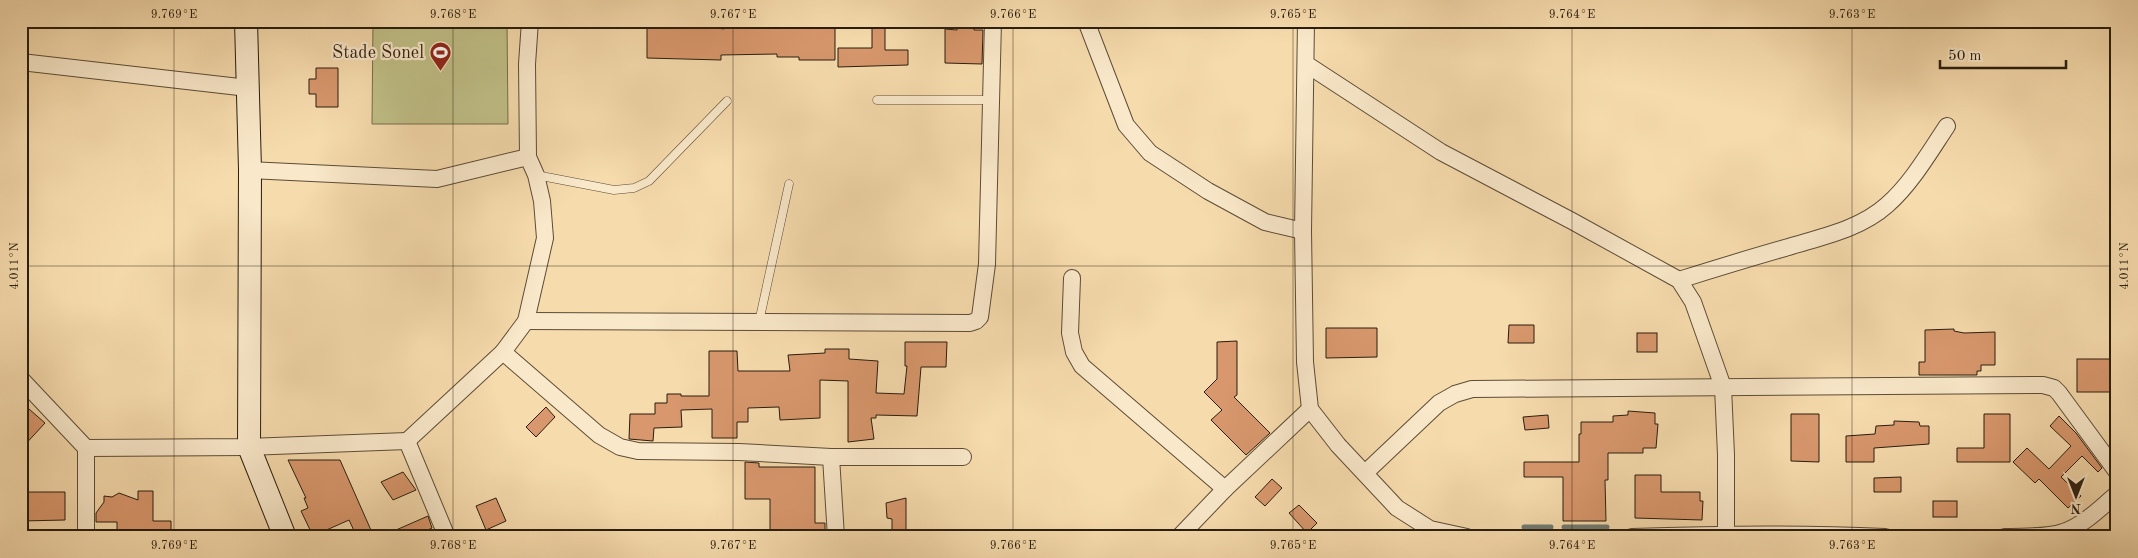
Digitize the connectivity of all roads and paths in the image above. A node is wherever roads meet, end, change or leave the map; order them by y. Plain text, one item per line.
1 (246, 21) edge
2 (530, 21) edge
3 (992, 21) edge
4 (1086, 21) edge
5 (1306, 21) edge
6 (21, 62) edge
7 (1306, 64) junction
8 (248, 88) junction
9 (727, 100) dead end
10 (877, 100) dead end
11 (991, 100) junction
12 (1947, 126) dead end
13 (528, 157) junction
14 (250, 170) junction
15 (536, 175) junction
16 (789, 184) dead end
17 (1303, 231) junction
18 (1072, 278) dead end
19 (1679, 280) junction
20 (526, 321) junction
21 (759, 322) junction
22 (503, 352) junction
23 (21, 379) edge
24 (1723, 388) junction
25 (1310, 409) junction
26 (407, 441) junction
27 (249, 447) junction
28 (86, 448) junction
29 (831, 456) junction
30 (963, 457) dead end
31 (2117, 472) edge
32 (1365, 473) junction
33 (1226, 489) junction
34 (2117, 494) edge
35 (1726, 535) edge
36 (86, 537) edge
37 (285, 537) edge
38 (447, 537) edge
39 (836, 537) edge
40 (1179, 537) edge
41 (1467, 537) edge
42 (1632, 537) edge
43 (1884, 537) edge
44 (2005, 537) edge

1 - 8 main road
2 - 13 street
3 - 11 street
4 - 17 street
5 - 7 street
6 - 8 street
7 - 17 street
7 - 19 street
8 - 14 main road
9 - 15 lane
10 - 11 lane
11 - 21 street
12 - 19 street
13 - 14 street
13 - 15 street
14 - 27 main road
15 - 20 street
16 - 21 lane
17 - 25 street
18 - 33 street
19 - 24 street
20 - 21 street
20 - 22 street
22 - 26 street
22 - 29 street
23 - 28 street
24 - 31 street
24 - 32 street
24 - 35 street
25 - 32 street
25 - 33 street
26 - 27 street
26 - 38 street
27 - 28 street
27 - 37 main road
28 - 36 street
29 - 30 street
29 - 39 street
32 - 41 street
33 - 40 street
34 - 44 street
35 - 42 street
35 - 43 street

